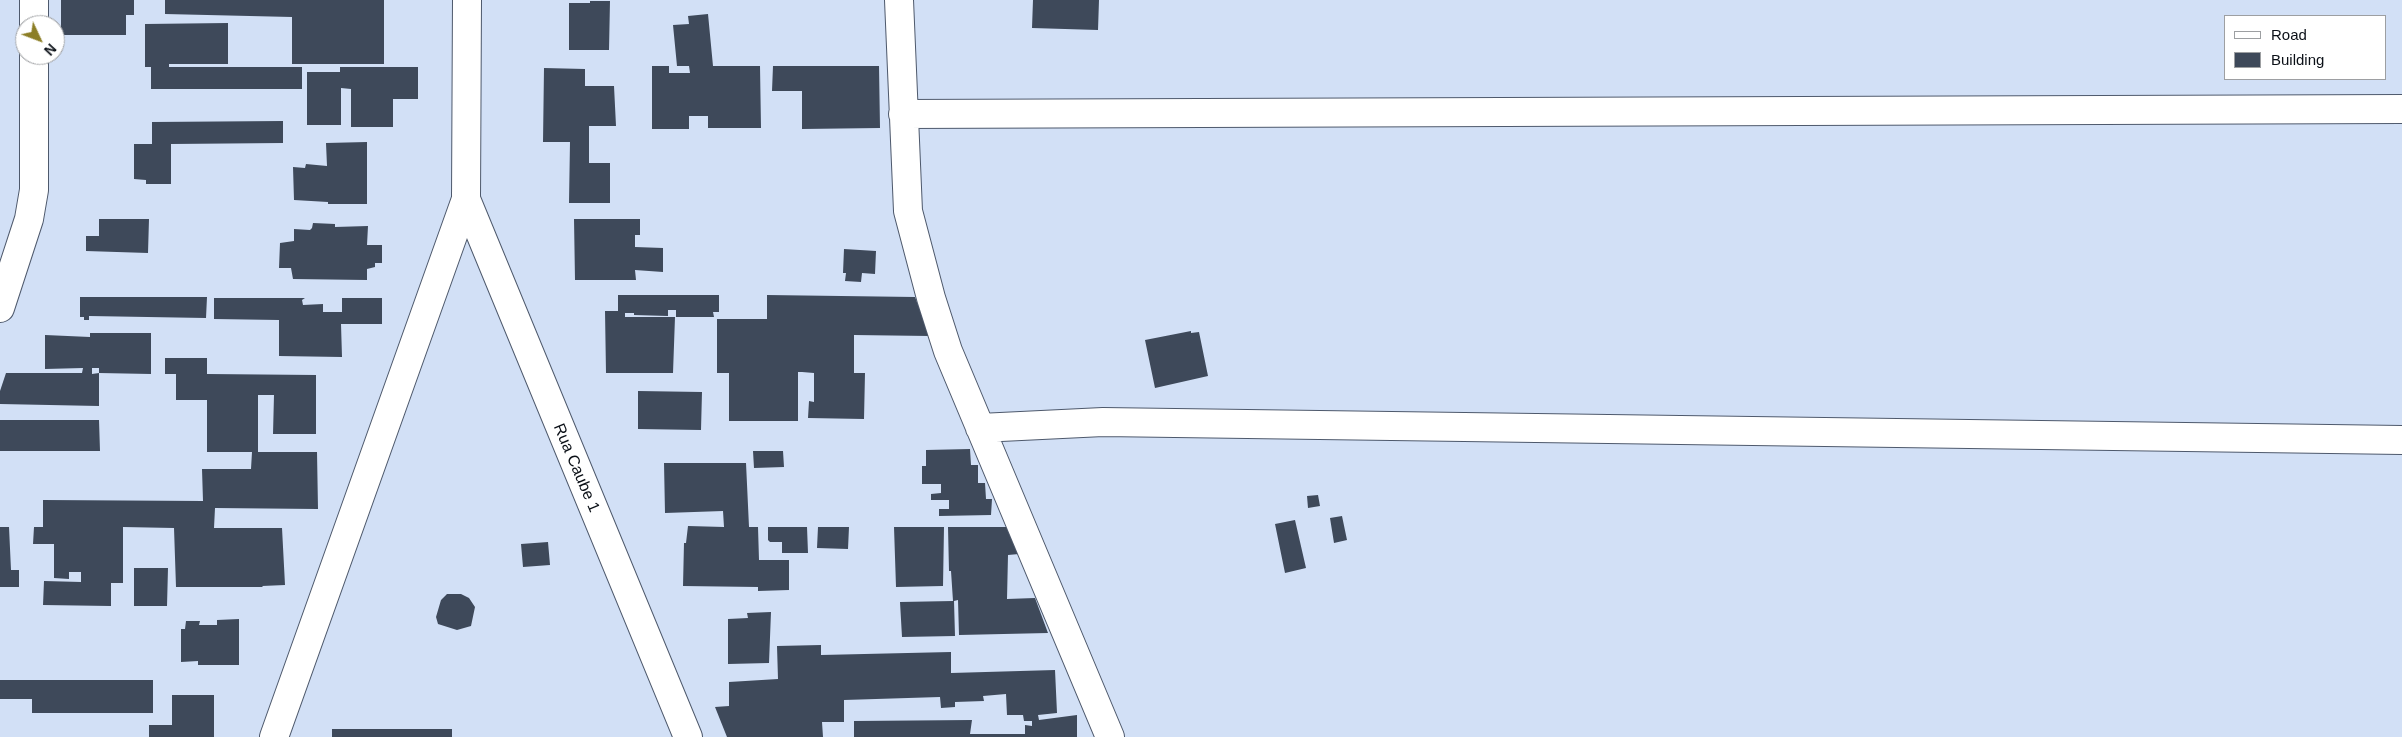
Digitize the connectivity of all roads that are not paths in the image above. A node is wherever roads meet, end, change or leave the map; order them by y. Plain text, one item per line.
1 (34, 0) edge
2 (467, 0) edge
3 (899, 0) edge
4 (34, 15) edge
5 (34, 65) edge
6 (2402, 109) edge
7 (904, 114) junction
8 (466, 199) junction
9 (0, 308) edge
10 (980, 428) junction
11 (2402, 440) edge
12 (274, 737) edge
13 (688, 737) edge
14 (1110, 737) edge

1 - 4 street
2 - 8 street
3 - 7 street
5 - 9 street
6 - 7 street
7 - 10 street
8 - 12 street
8 - 13 street, Rua Caube 1
10 - 11 street
10 - 14 street

